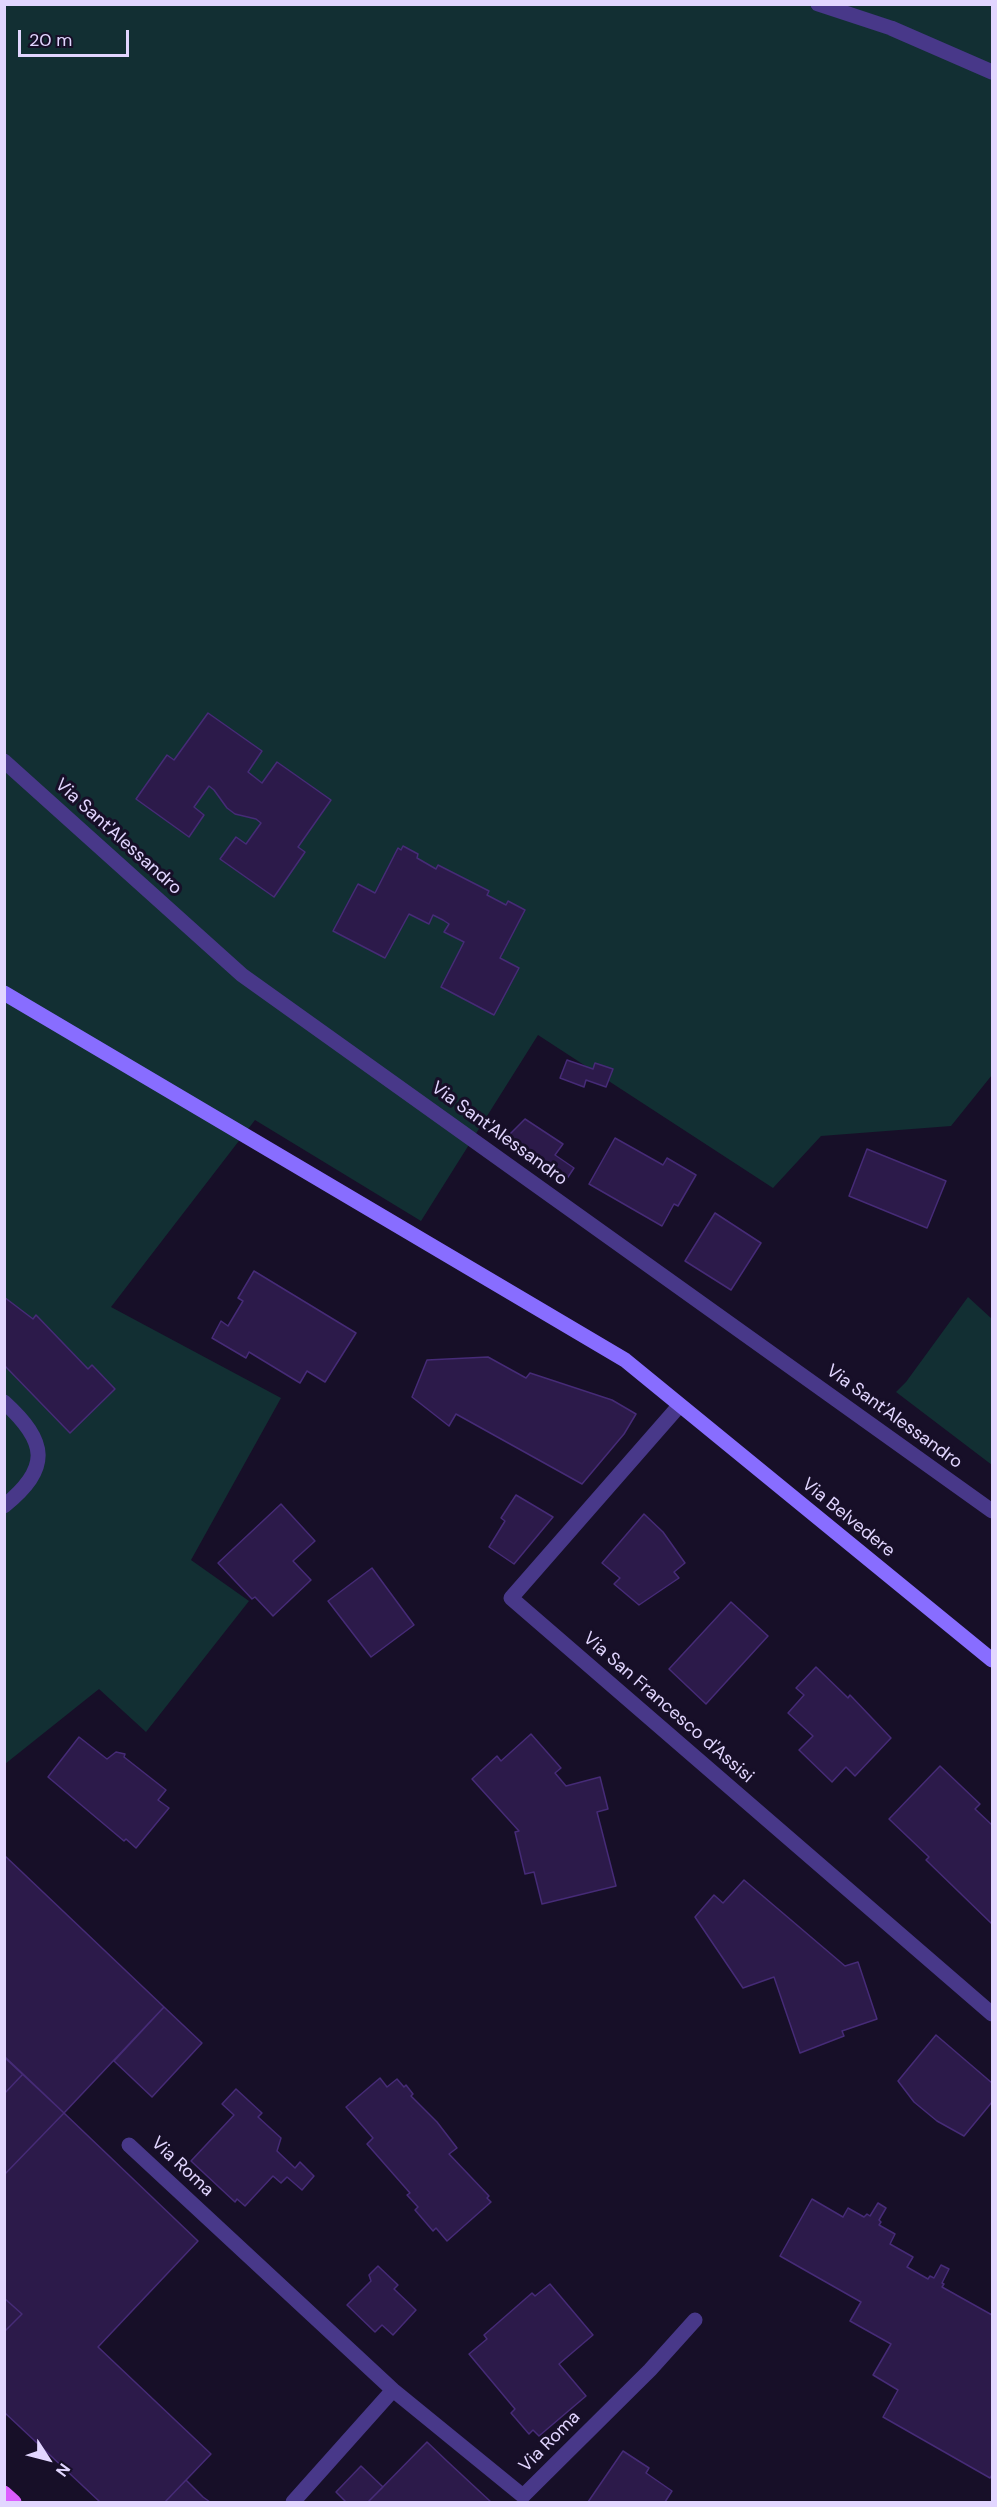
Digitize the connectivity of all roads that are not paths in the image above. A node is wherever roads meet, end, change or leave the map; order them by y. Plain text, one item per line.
1 (818, 4) edge
2 (993, 72) edge
3 (4, 761) edge
4 (4, 993) edge
5 (4, 1402) edge
6 (679, 1406) junction
7 (4, 1506) edge
8 (993, 1511) edge
9 (993, 1660) edge
10 (993, 2014) edge
11 (129, 2145) dead end
12 (695, 2320) dead end
13 (393, 2390) junction
14 (4, 2493) edge
15 (14, 2502) edge
16 (293, 2502) edge

1 - 2 street
3 - 8 street, Via Sant'Alessandro
4 - 6 main road, Via Belvedere
5 - 7 street
6 - 9 main road, Via Belvedere
6 - 10 street, Via San Francesco d'Assisi
11 - 13 street, Via Roma
12 - 13 street, Via Roma
13 - 16 street
14 - 15 main road

